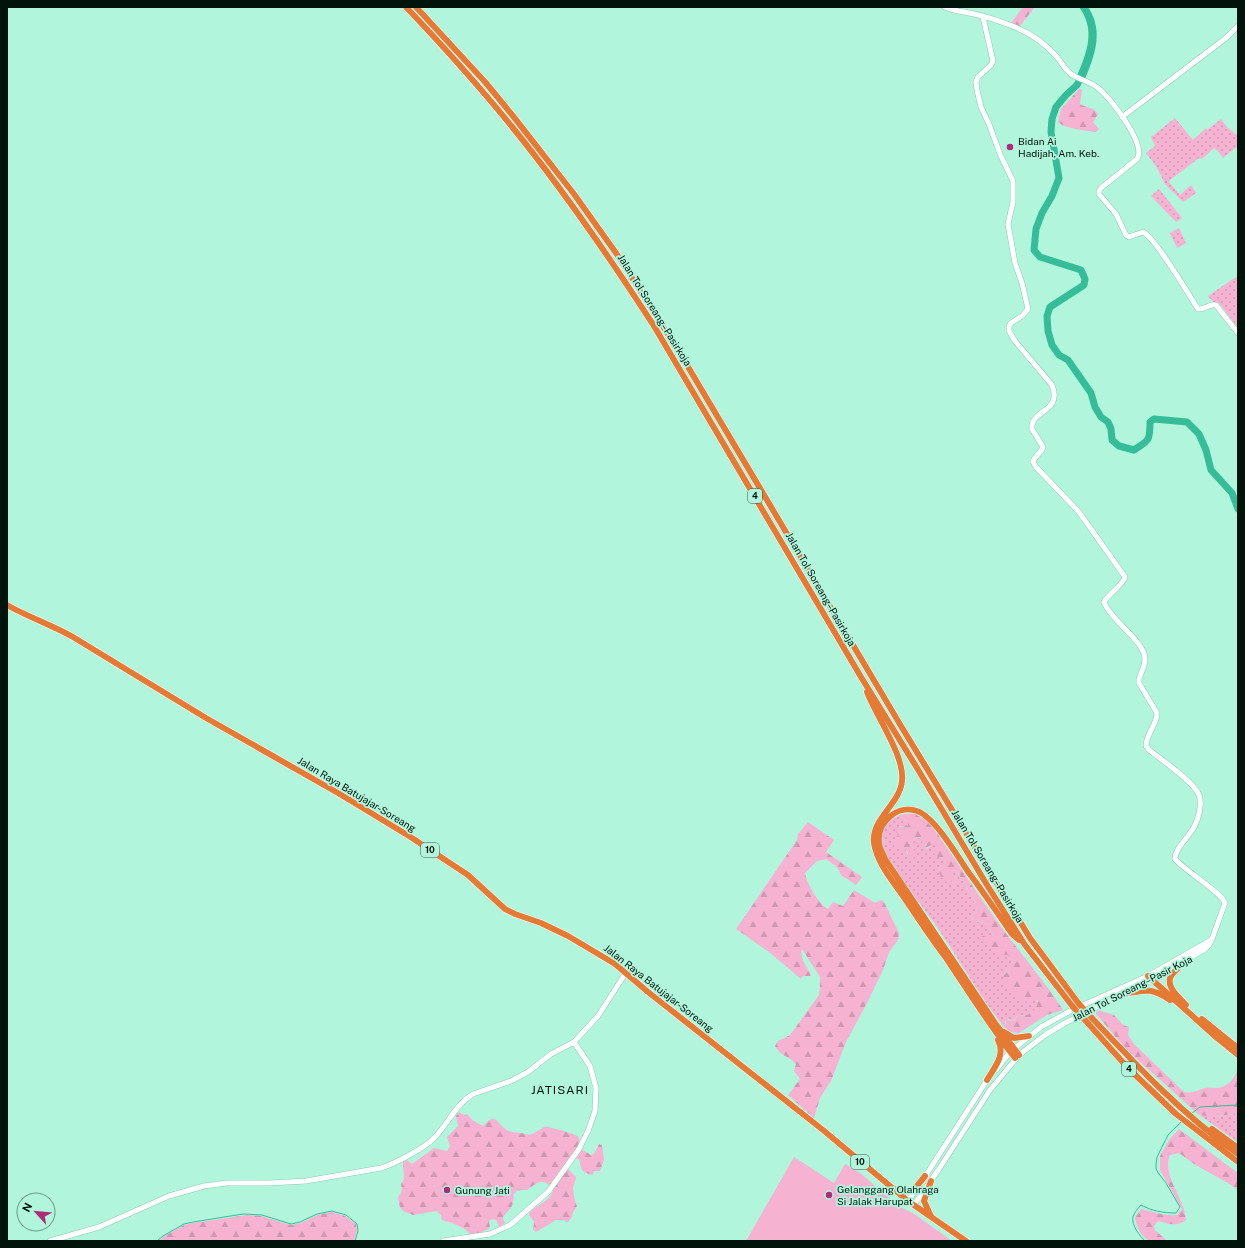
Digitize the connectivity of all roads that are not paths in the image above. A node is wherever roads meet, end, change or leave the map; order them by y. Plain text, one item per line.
1 (406, 7) edge
2 (416, 7) edge
3 (945, 7) edge
4 (983, 17) junction
5 (1238, 26) edge
6 (1122, 116) junction
7 (1238, 333) edge
8 (7, 605) edge
9 (861, 677) junction
10 (1212, 939) junction
11 (1025, 945) junction
12 (1184, 962) junction
13 (625, 974) junction
14 (1152, 977) junction
15 (1124, 994) junction
16 (1076, 1005) junction
17 (1186, 1005) junction
18 (1194, 1018) junction
19 (993, 1025) junction
20 (1029, 1036) junction
21 (574, 1042) junction
22 (1238, 1048) edge
23 (1012, 1051) junction
24 (1238, 1055) edge
25 (1017, 1056) junction
26 (987, 1080) junction
27 (1180, 1111) junction
28 (1196, 1123) junction
29 (1238, 1148) edge
30 (1238, 1154) edge
31 (1238, 1162) edge
32 (925, 1176) junction
33 (931, 1181) junction
34 (892, 1187) junction
35 (908, 1201) junction
36 (914, 1205) junction
37 (932, 1218) junction
38 (50, 1241) edge
39 (443, 1241) edge
40 (966, 1241) edge

1 - 9 highway, Jalan Tol Soreang–Pasirkoja / 4
2 - 16 highway, Jalan Tol Soreang–Pasirkoja / 4
3 - 4 street
4 - 6 street
4 - 10 street
5 - 6 street
6 - 7 street
8 - 13 highway, Jalan Raya Batujajar-Soreang / 10
9 - 11 highway, Jalan Tol Soreang–Pasirkoja / 4
9 - 19 highway
10 - 12 street, Jalan Tol Soreang–Pasir Koja
10 - 14 street, Jalan Tol Soreang–Pasir Koja
11 - 16 highway, Jalan Tol Soreang–Pasirkoja / 4
11 - 19 highway
12 - 14 street, Jalan Tol Soreang–Pasir Koja
12 - 17 highway
13 - 21 street
13 - 34 highway, Jalan Raya Batujajar-Soreang / 10
14 - 15 street, Jalan Tol Soreang–Pasir Koja
14 - 17 highway
14 - 18 highway
14 - 20 street, Jalan Tol Soreang–Pasir Koja
15 - 18 highway
15 - 25 street, Jalan Tol Soreang–Pasir Koja
16 - 27 highway, Jalan Tol Soreang–Pasirkoja / 4, bridge
16 - 27 highway, Jalan Tol Soreang–Pasirkoja / 4, bridge
17 - 22 highway
18 - 24 highway
19 - 20 highway
19 - 23 highway
19 - 26 highway
20 - 23 street, Jalan Tol Soreang–Pasir Koja
21 - 38 street
21 - 39 street
23 - 25 highway
23 - 26 street, Jalan Tol Soreang–Pasir Koja
25 - 33 street, Jalan Tol Soreang–Pasir Koja
26 - 32 street, Jalan Tol Soreang–Pasir Koja
27 - 28 highway
27 - 28 highway, Jalan Tol Soreang–Pasirkoja / 4
28 - 29 highway
28 - 30 highway, Jalan Tol Soreang–Pasirkoja / 4
28 - 31 highway, Jalan Tol Soreang–Pasirkoja / 4
32 - 34 highway
32 - 35 street, Jalan Tol Soreang–Pasir Koja
33 - 36 street, Jalan Tol Soreang–Pasir Koja
33 - 37 highway
34 - 35 highway, Jalan Raya Batujajar-Soreang / 10
35 - 36 highway, Jalan Raya Batujajar-Soreang / 10
36 - 37 highway, Jalan Raya Batujajar-Soreang / 10
37 - 40 highway, Jalan Raya Batujajar-Soreang / 10

